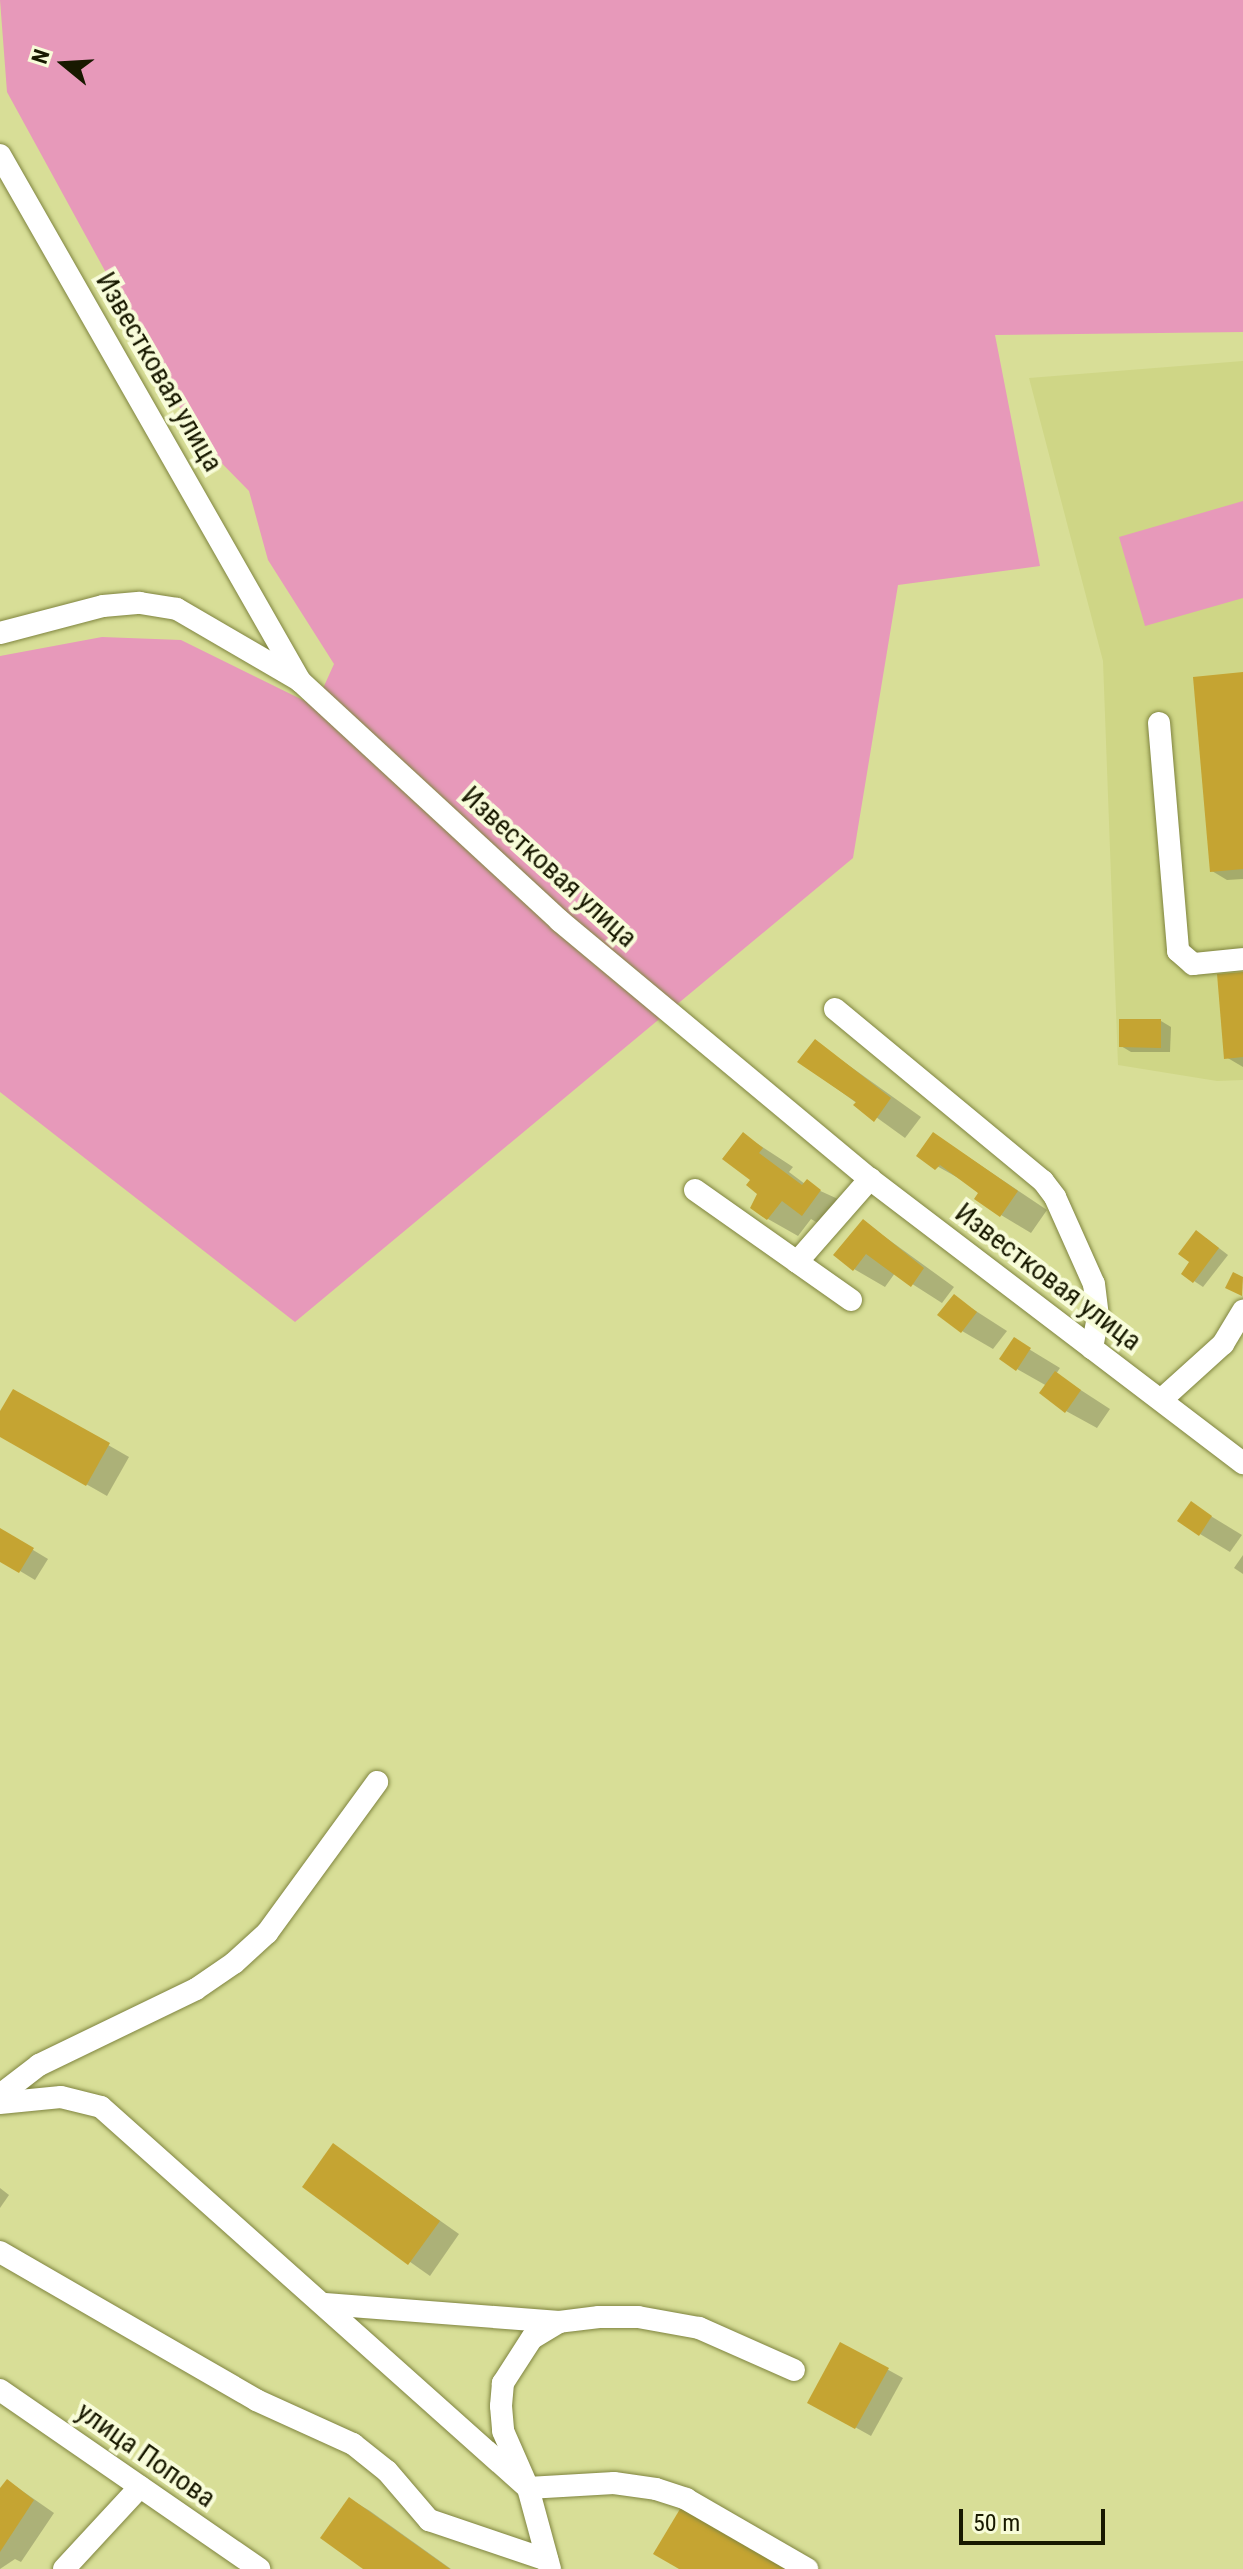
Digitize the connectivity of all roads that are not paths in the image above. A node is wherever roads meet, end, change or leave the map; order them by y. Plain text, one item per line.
1 (0, 155) edge
2 (0, 633) edge
3 (300, 681) junction
4 (1159, 723) dead end
5 (1243, 959) edge
6 (835, 1009) dead end
7 (870, 1179) junction
8 (695, 1190) dead end
9 (797, 1262) junction
10 (851, 1300) dead end
11 (1243, 1311) edge
12 (1092, 1348) junction
13 (1161, 1400) junction
14 (1243, 1463) edge
15 (377, 1782) dead end
16 (0, 2095) edge
17 (0, 2103) edge
18 (0, 2252) edge
19 (325, 2304) junction
20 (559, 2322) junction
21 (794, 2370) dead end
22 (0, 2390) edge
23 (140, 2487) junction
24 (528, 2488) junction
25 (549, 2564) edge
26 (64, 2569) edge
27 (259, 2569) edge
28 (807, 2569) edge

1 - 3 street, Известковая улица
2 - 3 street
3 - 7 street, Известковая улица
4 - 5 street
6 - 12 street
7 - 9 street
7 - 12 street, Известковая улица
8 - 9 street
9 - 10 street
11 - 13 street
12 - 13 street, Известковая улица
13 - 14 street, Известковая улица
15 - 16 street
17 - 19 street
18 - 25 street
19 - 20 street
19 - 24 street
20 - 21 street
20 - 24 street
22 - 23 street, улица Попова
23 - 26 street
23 - 27 street, улица Попова
24 - 25 street
24 - 28 street

